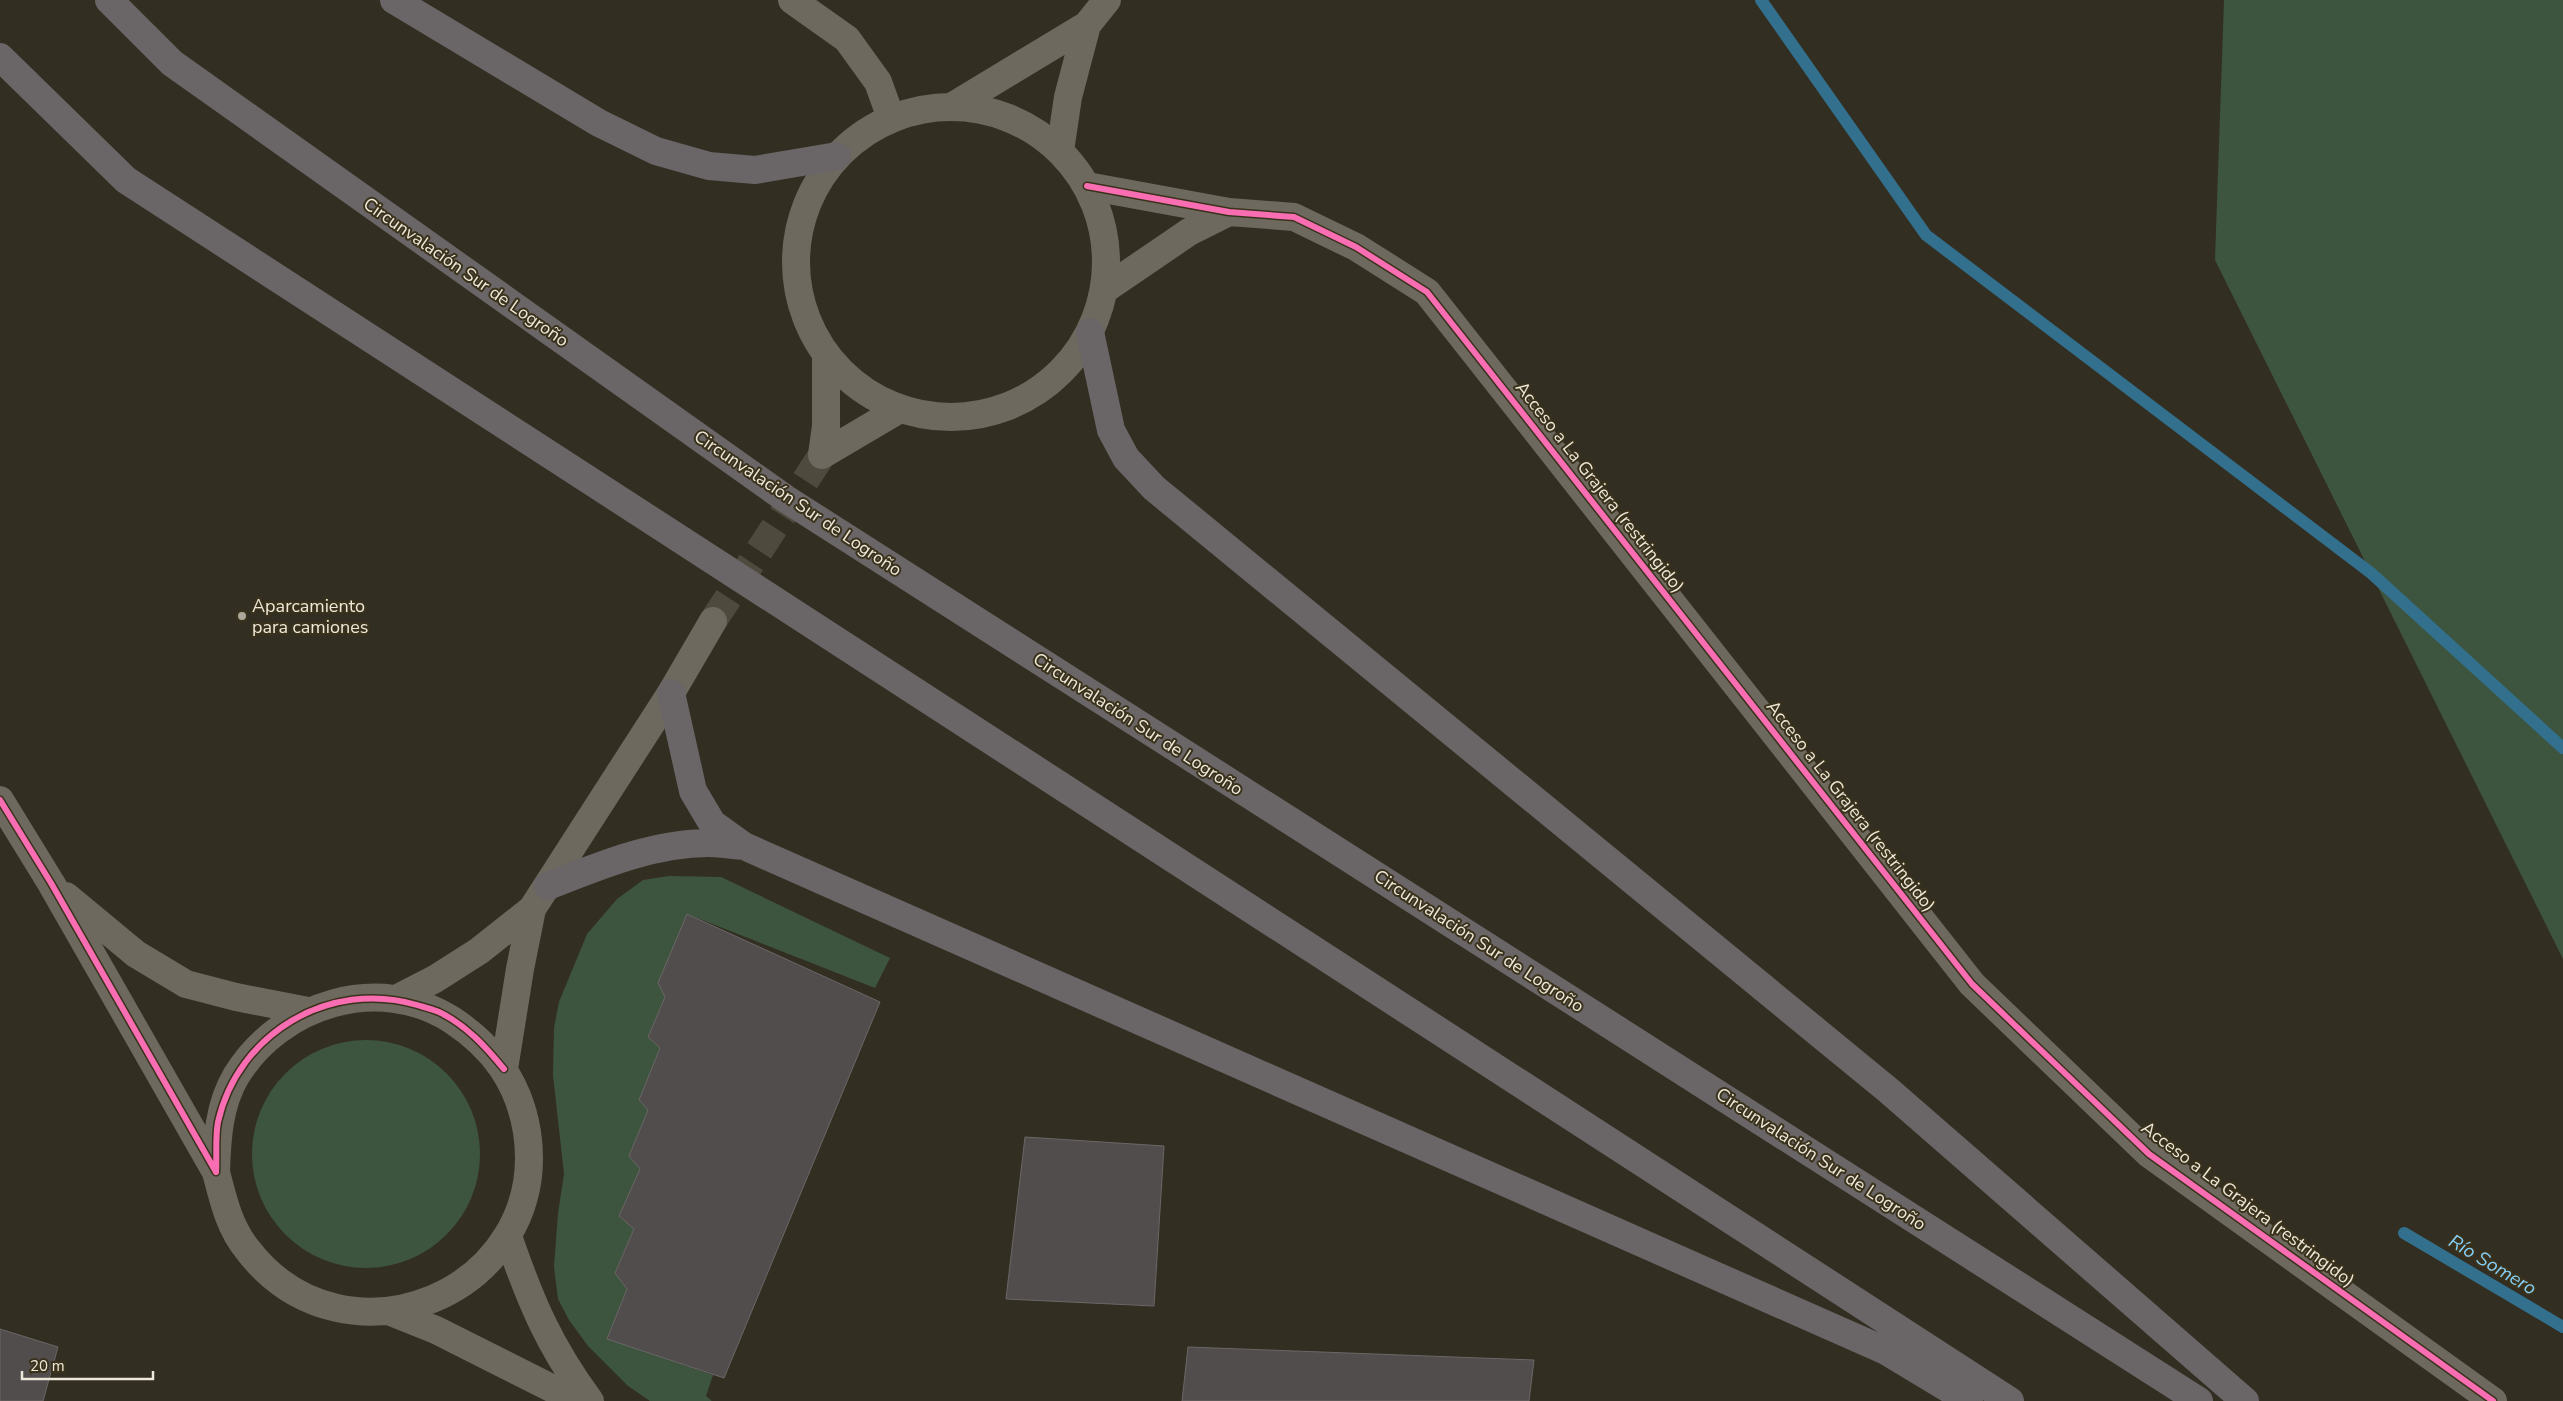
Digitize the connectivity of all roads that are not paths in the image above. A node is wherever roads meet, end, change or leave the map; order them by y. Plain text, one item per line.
1 (109, 0) edge
2 (394, 0) edge
3 (792, 0) edge
4 (1107, 0) edge
5 (1086, 25) junction
6 (0, 57) edge
7 (953, 106) junction
8 (891, 118) junction
9 (1060, 151) junction
10 (836, 156) junction
11 (1087, 186) junction
12 (1229, 212) junction
13 (1104, 290) junction
14 (1090, 332) junction
15 (826, 356) junction
16 (900, 409) junction
17 (713, 621) tunnel mouth
18 (671, 693) junction
19 (2, 808) edge
20 (744, 846) junction
21 (52, 883) junction
22 (548, 886) junction
23 (532, 909) junction
24 (396, 999) junction
25 (308, 1011) junction
26 (504, 1069) junction
27 (216, 1172) junction
28 (508, 1236) junction
29 (391, 1312) junction
30 (577, 1401) edge
31 (590, 1401) edge
32 (1969, 1401) edge
33 (2010, 1401) edge
34 (2199, 1401) edge
35 (2245, 1401) edge
36 (2493, 1401) edge

1 - 34 highway, Circunvalación Sur de Logroño
2 - 10 highway
3 - 8 street
4 - 5 street
5 - 7 street
5 - 9 street
6 - 33 highway
7 - 8 street
7 - 9 street
8 - 10 street
9 - 11 street
10 - 15 street
11 - 12 street, Acceso a La Grajera (restringido)
11 - 13 street
12 - 13 street
12 - 36 street, Acceso a La Grajera (restringido)
13 - 14 street
14 - 16 street
14 - 35 highway
15 - 16 street
15 - 16 street
17 - 18 street
18 - 20 highway
18 - 22 street
19 - 21 street
20 - 22 highway
20 - 32 highway
21 - 25 street
21 - 27 street
22 - 23 street
23 - 24 street
23 - 26 street
24 - 25 street
24 - 26 street
25 - 27 street
26 - 28 street
27 - 29 street
28 - 29 street
28 - 31 street
29 - 30 street

